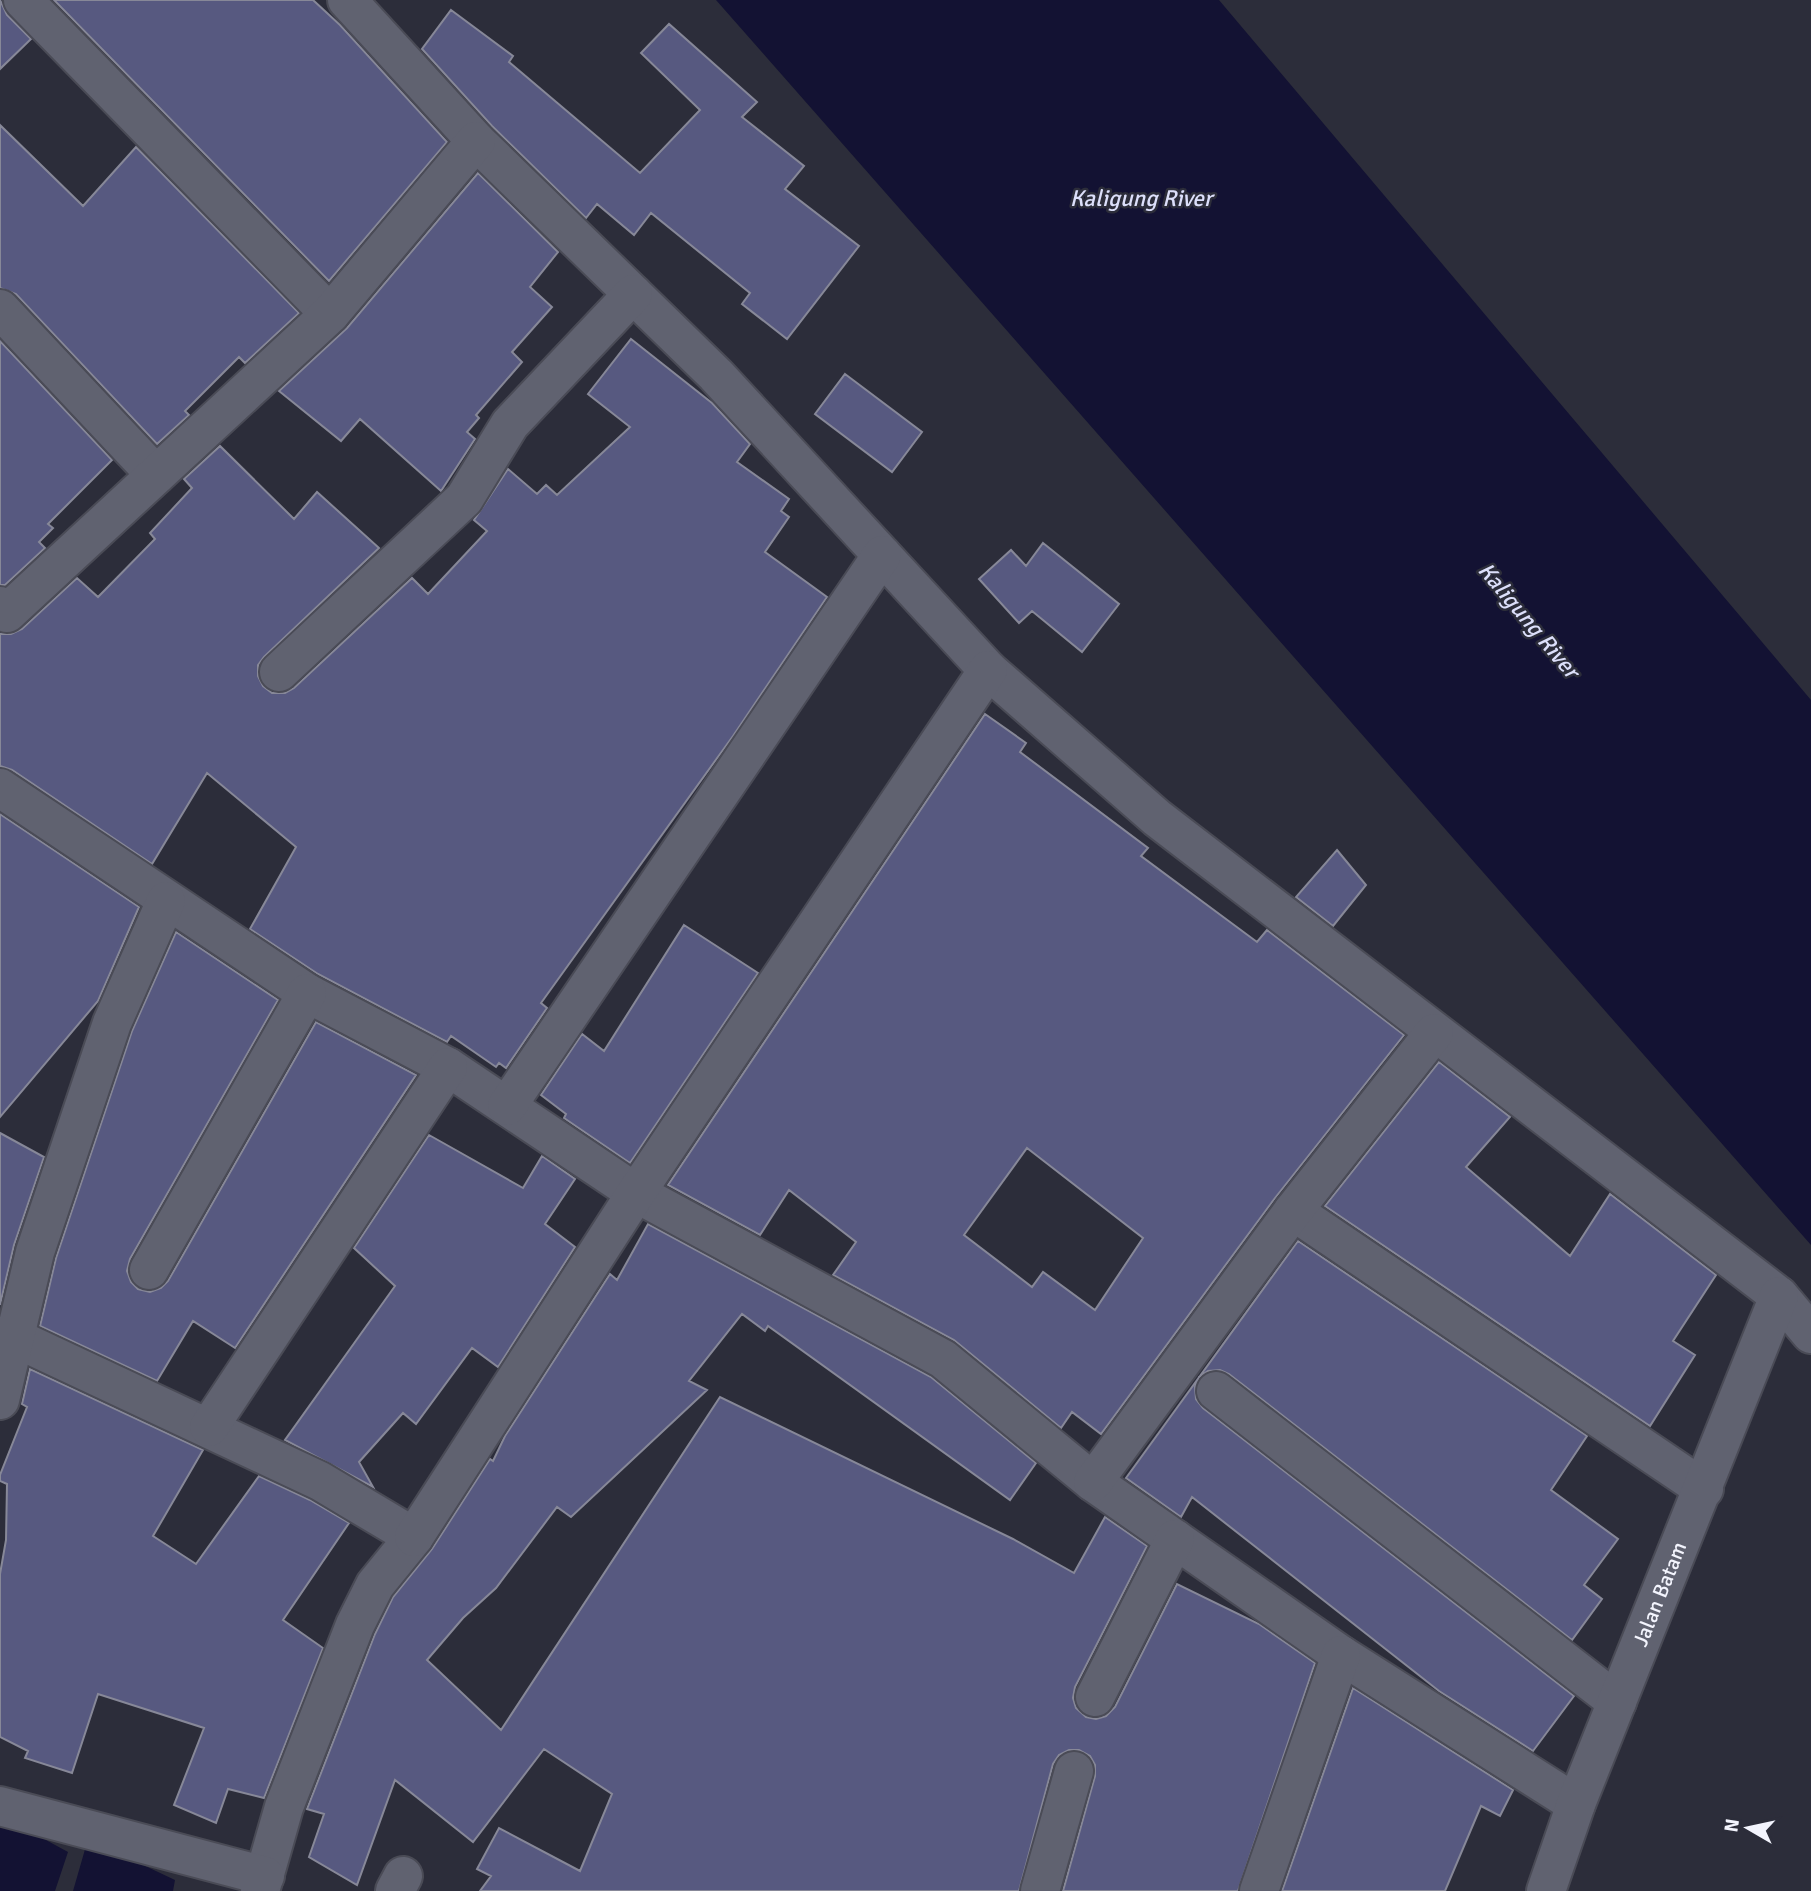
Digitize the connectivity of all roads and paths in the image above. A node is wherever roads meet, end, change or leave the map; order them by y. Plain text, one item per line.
1 (23, 0) edge
2 (346, 0) edge
3 (477, 141) junction
4 (634, 294) junction
5 (0, 309) edge
6 (330, 314) junction
7 (156, 475) junction
8 (882, 555) junction
9 (2, 614) edge
10 (988, 670) junction
11 (279, 672) dead end
12 (0, 788) edge
13 (166, 901) junction
14 (307, 993) junction
15 (1434, 1033) junction
16 (448, 1067) junction
17 (507, 1106) junction
18 (636, 1193) junction
19 (1293, 1211) junction
20 (149, 1270) dead end
21 (1779, 1296) junction
22 (1811, 1334) edge
23 (13, 1337) junction
24 (1216, 1391) dead end
25 (0, 1400) edge
26 (209, 1427) junction
27 (1093, 1482) junction
28 (1704, 1489) junction
29 (414, 1537) junction
30 (1175, 1539) junction
31 (1341, 1655) junction
32 (1095, 1697) dead end
33 (1617, 1702) junction
34 (1074, 1771) dead end
35 (1576, 1804) junction
36 (0, 1806) edge
37 (262, 1883) edge
38 (1040, 1891) edge
39 (1259, 1891) edge
40 (1546, 1891) edge

1 - 6 street
2 - 3 street
3 - 4 street
3 - 6 street
4 - 8 street
4 - 11 street
5 - 7 street
6 - 7 street
7 - 9 street
8 - 10 street
8 - 17 street
10 - 15 street
10 - 18 street
12 - 13 street
13 - 14 street
13 - 23 street
14 - 16 street
14 - 20 street
15 - 19 street
15 - 21 street
16 - 17 street
16 - 26 street
17 - 18 street
18 - 27 street
18 - 29 street
19 - 27 street
19 - 28 street
21 - 22 street
21 - 28 street, Jalan Batam
23 - 25 street
23 - 26 street
24 - 33 street
26 - 29 street
27 - 30 street
28 - 33 street, Jalan Batam
29 - 37 street
30 - 31 street
30 - 32 street
31 - 35 street
31 - 39 street
33 - 35 street, Jalan Batam
34 - 38 street
35 - 40 street, Jalan Batam
36 - 37 street

